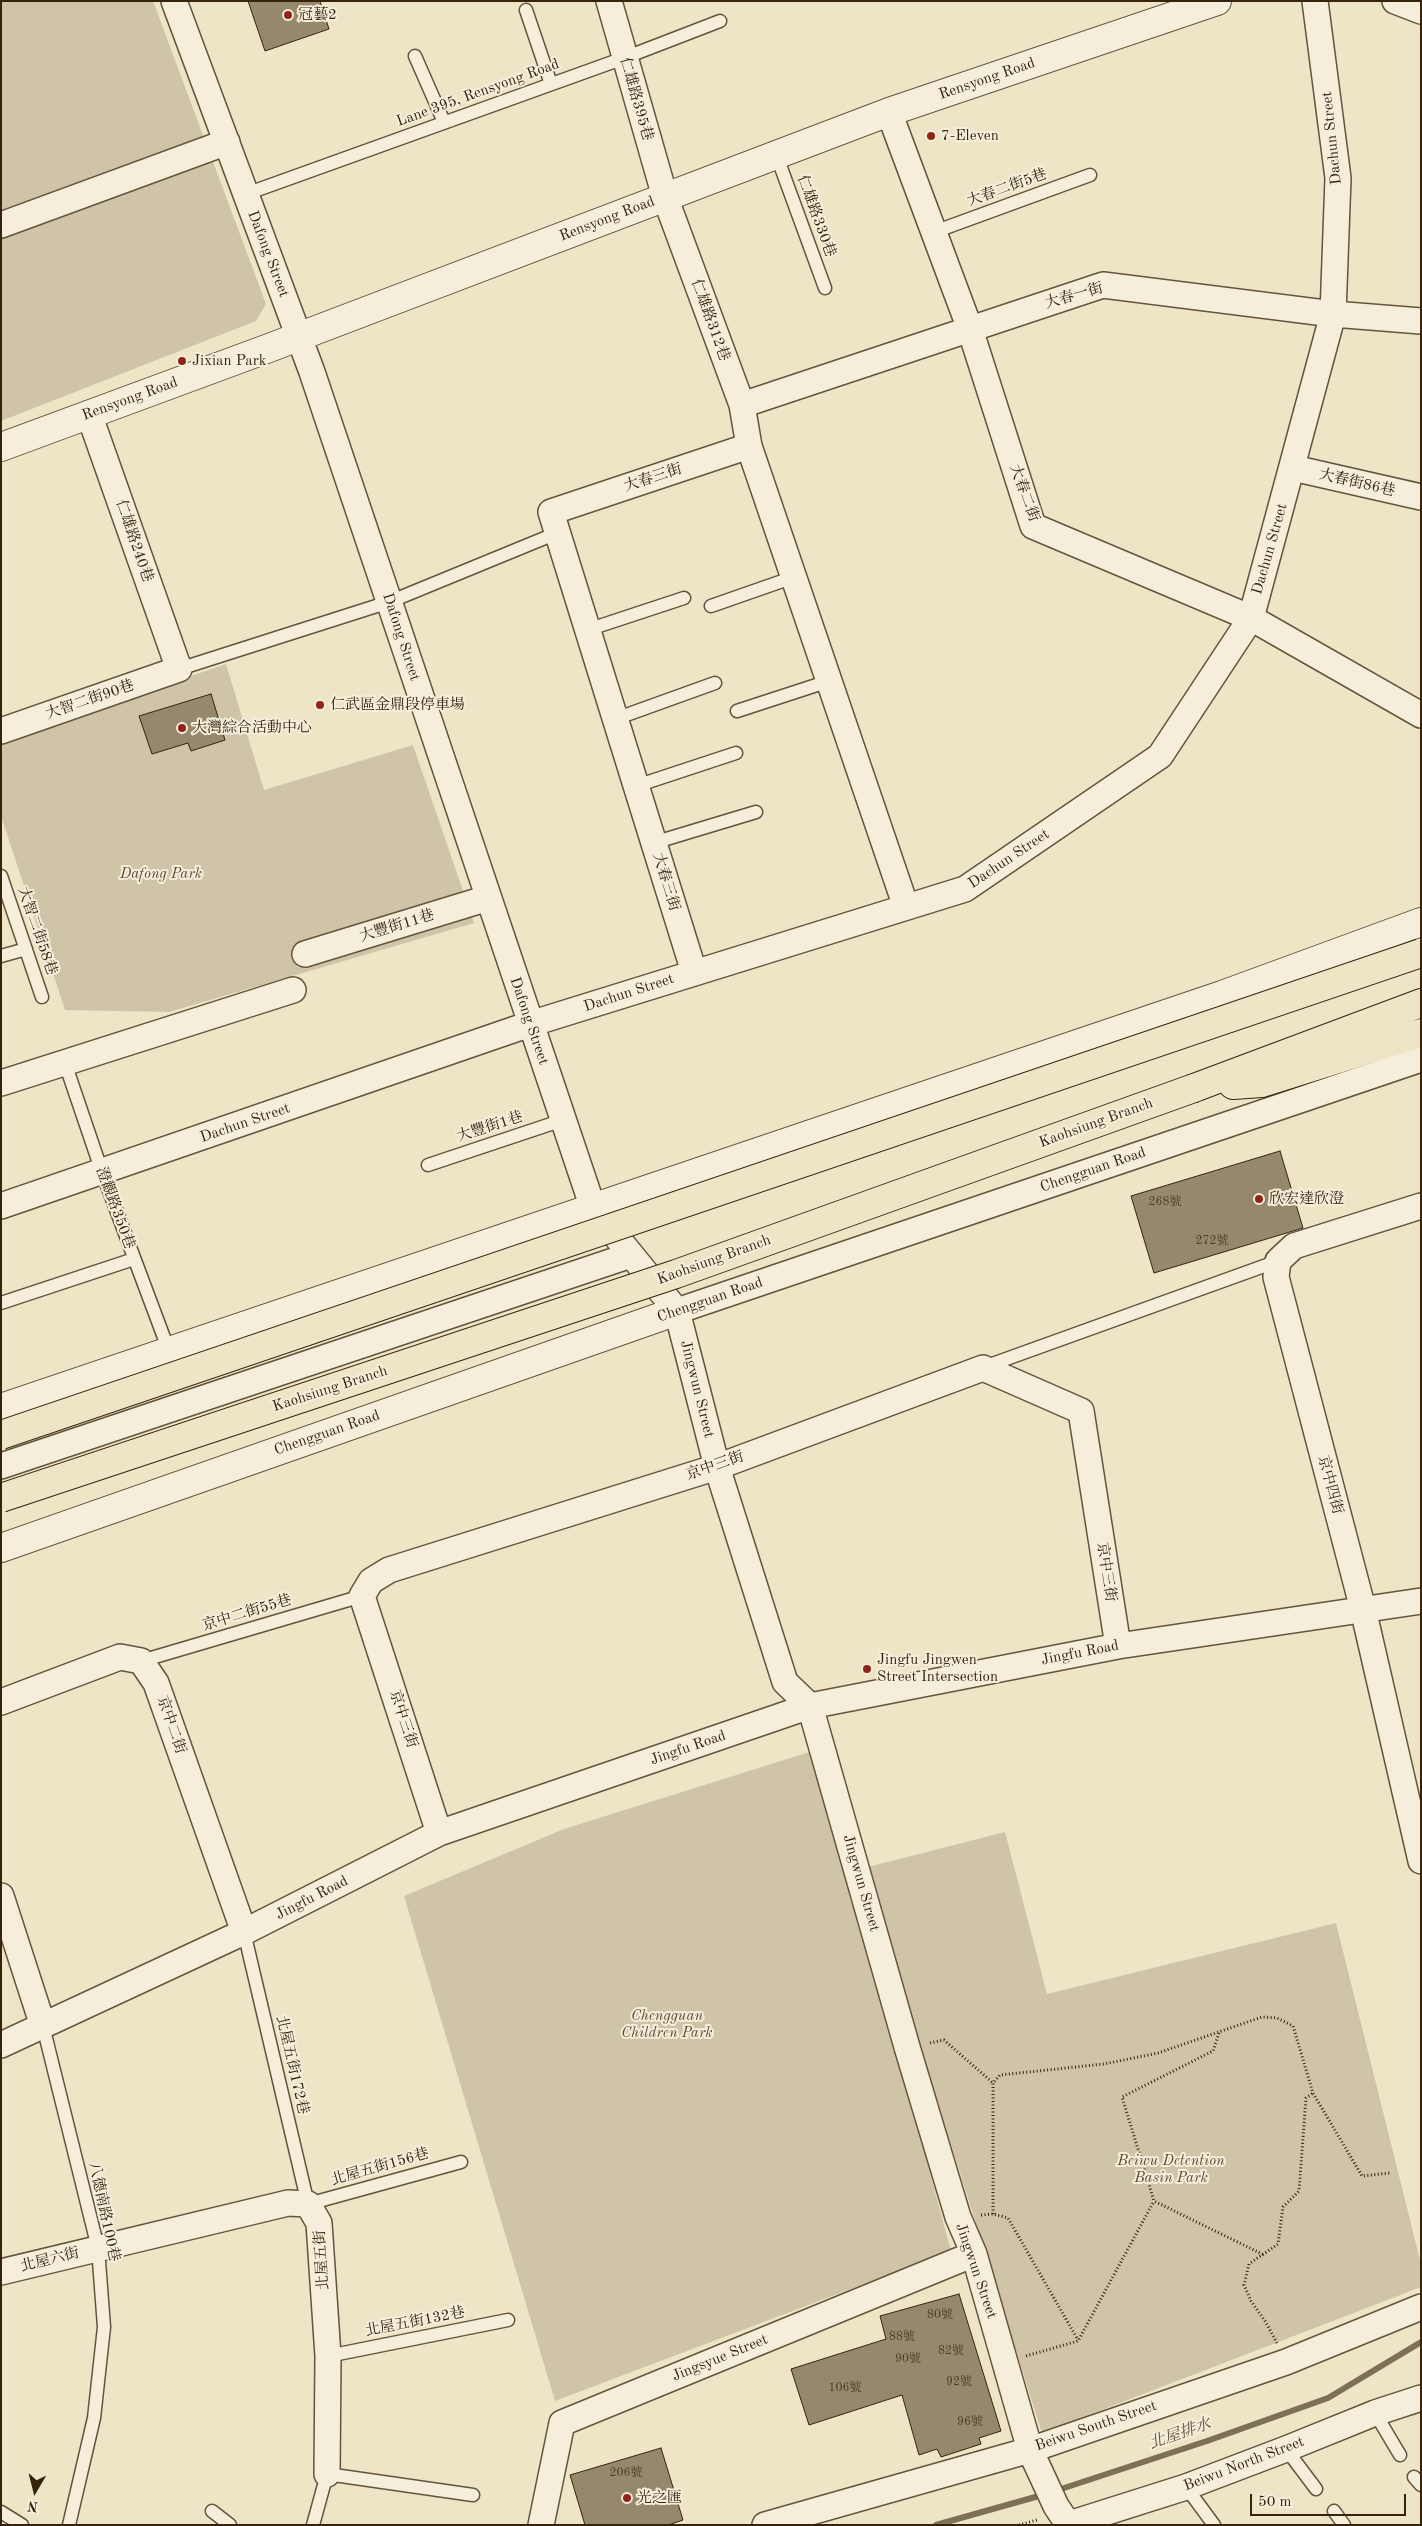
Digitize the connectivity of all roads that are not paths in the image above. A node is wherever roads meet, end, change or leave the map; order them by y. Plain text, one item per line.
1 (174, 1) edge
2 (609, 1) edge
3 (1217, 1) edge
4 (1315, 1) edge
5 (1395, 1) edge
6 (526, 10) dead end
7 (1421, 11) edge
8 (720, 20) dead end
9 (415, 56) dead end
10 (624, 58) junction
11 (551, 84) junction
12 (889, 112) junction
13 (444, 122) junction
14 (226, 142) junction
15 (776, 154) junction
16 (1090, 175) dead end
17 (246, 194) junction
18 (665, 196) junction
19 (1, 225) edge
20 (934, 232) junction
21 (824, 288) dead end
22 (1333, 314) junction
23 (1421, 320) edge
24 (970, 329) junction
25 (299, 337) junction
26 (742, 406) junction
27 (89, 414) junction
28 (749, 446) junction
29 (1, 447) edge
30 (1293, 468) junction
31 (1421, 498) edge
32 (557, 533) junction
33 (794, 577) junction
34 (684, 598) dead end
35 (389, 602) junction
36 (711, 606) dead end
37 (1251, 618) junction
38 (587, 630) junction
39 (179, 669) junction
40 (829, 681) junction
41 (715, 683) dead end
42 (737, 711) dead end
43 (1421, 715) edge
44 (615, 719) junction
45 (1, 731) edge
46 (736, 754) dead end
47 (636, 786) junction
48 (756, 812) dead end
49 (653, 843) junction
50 (1, 876) edge
51 (488, 898) junction
52 (906, 908) junction
53 (1421, 922) edge
54 (26, 950) junction
55 (1421, 953) edge
56 (305, 954) dead end
57 (1, 956) edge
58 (694, 972) junction
59 (293, 990) dead end
60 (42, 997) dead end
61 (1421, 1003) edge
62 (530, 1024) junction
63 (1421, 1034) edge
64 (1421, 1059) edge
65 (65, 1063) junction
66 (1, 1082) edge
67 (1194, 1088) junction
68 (563, 1120) junction
69 (428, 1165) dead end
70 (102, 1172) junction
71 (1, 1206) edge
72 (1421, 1206) edge
73 (593, 1208) junction
74 (631, 1255) junction
75 (134, 1259) junction
76 (1278, 1261) junction
77 (1, 1303) edge
78 (677, 1311) junction
79 (169, 1352) junction
80 (983, 1368) junction
81 (1, 1408) edge
82 (1, 1435) edge
83 (1, 1466) edge
84 (716, 1467) junction
85 (1, 1498) edge
86 (1, 1548) edge
87 (362, 1596) junction
88 (1421, 1601) edge
89 (1363, 1609) junction
90 (1118, 1646) junction
91 (140, 1661) junction
92 (1, 1702) edge
93 (810, 1706) junction
94 (440, 1833) junction
95 (1421, 1861) edge
96 (1, 1896) edge
97 (244, 1932) junction
98 (43, 2026) junction
99 (1, 2045) edge
100 (461, 2162) dead end
101 (308, 2204) junction
102 (98, 2248) junction
103 (974, 2254) junction
104 (1, 2272) edge
105 (1421, 2307) edge
106 (508, 2320) dead end
107 (328, 2356) junction
108 (1421, 2398) edge
109 (1375, 2413) junction
110 (1286, 2450) junction
111 (1400, 2455) dead end
112 (1033, 2456) junction
113 (327, 2474) junction
114 (1186, 2487) junction
115 (1316, 2489) dead end
116 (473, 2494) dead end
117 (1334, 2510) dead end
118 (212, 2511) dead end
119 (1, 2512) edge
120 (1064, 2520) edge
121 (22, 2525) edge
122 (69, 2525) edge
123 (230, 2525) edge
124 (313, 2525) edge
125 (541, 2525) edge
126 (765, 2525) edge
127 (1214, 2525) edge
128 (1344, 2525) edge

1 - 14 street, Dafong Street
2 - 10 street, 仁雄路395巷
3 - 12 street, Rensyong Road
4 - 22 street, Dachun Street
5 - 7 street
6 - 11 lane
8 - 10 lane, Lane 395, Rensyong Road
9 - 13 lane
10 - 11 lane, Lane 395, Rensyong Road
10 - 18 street, 仁雄路395巷
11 - 13 lane, Lane 395, Rensyong Road
12 - 15 street, Rensyong Road
12 - 20 street, 大春二街
13 - 17 lane, Lane 395, Rensyong Road
14 - 17 street, Dafong Street
14 - 19 street
15 - 18 street, Rensyong Road
15 - 21 lane, 仁雄路330巷
16 - 20 lane, 大春二街5巷
17 - 25 street, Dafong Street
18 - 25 street, Rensyong Road
18 - 26 street, 仁雄路312巷
20 - 24 street, 大春二街
22 - 23 street, 大春一街
22 - 24 street, 大春一街
22 - 30 street, Dachun Street
24 - 26 street, 大春一街
24 - 37 street, 大春二街
25 - 27 street, Rensyong Road
25 - 35 street, Dafong Street
26 - 28 street, 仁雄路312巷
27 - 29 street, Rensyong Road
27 - 39 street, 仁雄路240巷
28 - 32 street, 大春三街
28 - 33 street
30 - 31 street, 大春街86巷
30 - 37 street, Dachun Street
32 - 35 lane
32 - 38 street, 大春三街
33 - 36 lane
33 - 40 street
34 - 38 lane
35 - 39 lane
35 - 51 street, Dafong Street
37 - 43 street, 大春二街
37 - 52 street, Dachun Street
38 - 44 street, 大春三街
39 - 45 street, 大智二街90巷
40 - 42 lane
40 - 52 street
41 - 44 lane
44 - 47 street, 大春三街
46 - 47 lane
47 - 49 street, 大春三街
48 - 49 lane
49 - 58 street, 大春三街
50 - 54 lane, 大智二街58巷
51 - 56 street, 大豐街11巷
51 - 62 street, Dafong Street
52 - 58 street, Dachun Street
53 - 73 street
54 - 57 lane
54 - 60 lane, 大智二街58巷
55 - 82 highway, bridge
58 - 62 street, Dachun Street
59 - 65 street
61 - 67 highway, Kaohsiung Branch
62 - 68 street, Dafong Street
62 - 70 street, Dachun Street
63 - 67 highway
64 - 78 street, Chengguan Road
65 - 66 street
65 - 70 lane, 澄觀路350巷
67 - 85 highway, Kaohsiung Branch, bridge
68 - 69 lane, 大豐街1巷
68 - 73 street, Dafong Street
70 - 71 street, Dachun Street
70 - 75 lane, 澄觀路350巷
72 - 76 street
73 - 74 street, Dafong Street
73 - 79 street
74 - 78 street, Dafong Street
74 - 83 street
75 - 77 lane
75 - 79 lane, 澄觀路350巷
76 - 80 lane
76 - 89 street, 京中四街
78 - 84 street, Jingwun Street
78 - 86 street, Chengguan Road
79 - 81 street
80 - 84 street, 京中三街
80 - 90 street, 京中三街
84 - 87 street, 京中三街
84 - 93 street, Jingwun Street
87 - 91 lane, 京中二街55巷
87 - 94 street, 京中三街
88 - 89 street, Jingfu Road
89 - 90 street, Jingfu Road
89 - 95 street, 京中四街
90 - 93 street, Jingfu Road
91 - 92 street
91 - 97 street, 京中二街
93 - 94 street, Jingfu Road
93 - 103 street, Jingwun Street
94 - 97 street, Jingfu Road
96 - 98 street
97 - 98 street, Jingfu Road
97 - 101 lane, 北屋五街172巷
98 - 99 street, Jingfu Road
98 - 102 lane, 八德南路100巷
100 - 101 lane, 北屋五街156巷
101 - 102 street
101 - 107 street, 北屋五街
102 - 104 street, 北屋六街
102 - 122 lane, 八德南路100巷
103 - 112 street, Jingwun Street
103 - 125 street, Jingsyue Street
105 - 112 street, Beiwu South Street
106 - 107 lane, 北屋五街132巷
107 - 113 street, 北屋五街
108 - 109 street, Beiwu North Street
109 - 110 street, Beiwu North Street
109 - 111 lane
110 - 114 street, Beiwu North Street
110 - 115 lane
112 - 120 street, Jingwun Street
112 - 126 street, Beiwu South Street
113 - 116 lane
113 - 124 lane
114 - 120 street, Beiwu North Street
114 - 127 lane
117 - 128 lane
118 - 123 lane
119 - 121 lane

